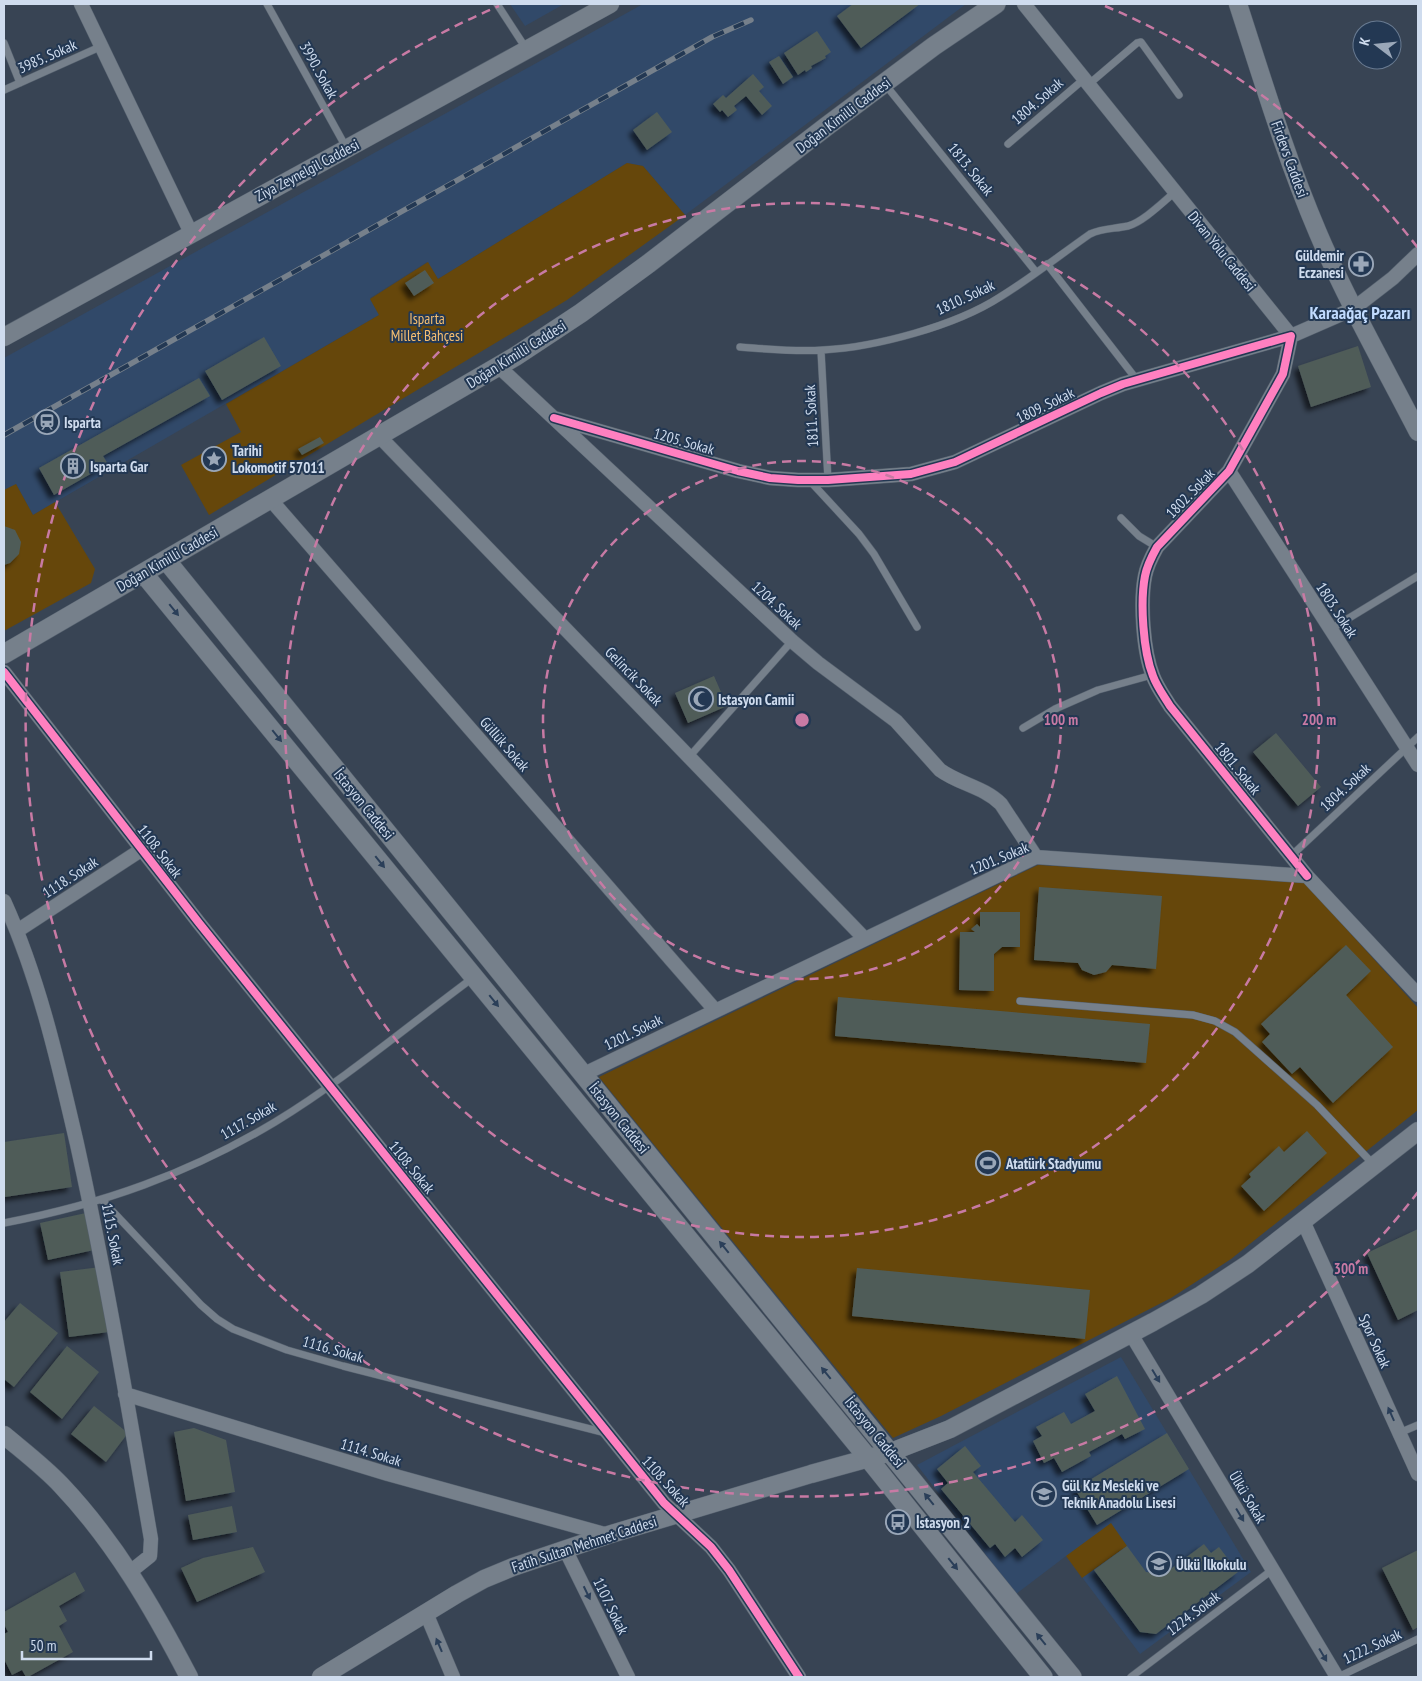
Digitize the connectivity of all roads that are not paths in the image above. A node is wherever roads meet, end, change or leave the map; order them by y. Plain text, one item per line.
1 (81, 4) edge
2 (266, 4) edge
3 (497, 4) edge
4 (610, 4) edge
5 (996, 4) edge
6 (1024, 4) edge
7 (1238, 4) edge
8 (4, 42) edge
9 (102, 46) junction
10 (527, 50) junction
11 (1086, 81) junction
12 (20, 83) junction
13 (884, 83) junction
14 (4, 90) edge
15 (1179, 95) dead end
16 (1008, 144) dead end
17 (347, 150) junction
18 (1175, 192) junction
19 (192, 233) junction
20 (1418, 254) edge
21 (1047, 264) junction
22 (1036, 272) junction
23 (1353, 310) junction
24 (1291, 336) junction
25 (4, 337) edge
26 (740, 347) dead end
27 (821, 350) junction
28 (498, 366) junction
29 (1137, 380) junction
30 (554, 418) junction
31 (1418, 432) edge
32 (379, 436) junction
33 (1229, 471) junction
34 (808, 480) junction
35 (828, 480) junction
36 (270, 499) junction
37 (1121, 518) dead end
38 (1157, 547) junction
39 (166, 560) junction
40 (143, 572) junction
41 (1418, 576) edge
42 (917, 627) dead end
43 (1330, 629) junction
44 (792, 641) junction
45 (4, 654) edge
46 (4, 672) edge
47 (1152, 674) junction
48 (1023, 728) dead end
49 (1418, 738) edge
50 (1407, 748) junction
51 (689, 757) junction
52 (1418, 765) edge
53 (141, 850) junction
54 (1291, 856) junction
55 (1036, 857) junction
56 (1307, 876) junction
57 (4, 901) edge
58 (17, 931) junction
59 (865, 939) junction
60 (474, 977) junction
61 (1418, 995) edge
62 (1020, 1001) dead end
63 (715, 1010) junction
64 (584, 1074) junction
65 (329, 1086) junction
66 (1418, 1131) edge
67 (1374, 1165) junction
68 (96, 1202) junction
69 (1303, 1221) junction
70 (4, 1223) edge
71 (1131, 1334) junction
72 (125, 1394) junction
73 (1418, 1425) edge
74 (607, 1433) junction
75 (1399, 1433) junction
76 (4, 1435) edge
77 (890, 1452) junction
78 (868, 1458) junction
79 (1418, 1474) edge
80 (676, 1514) junction
81 (608, 1535) junction
82 (565, 1549) junction
83 (1272, 1570) junction
84 (130, 1572) junction
85 (426, 1613) junction
86 (1418, 1639) edge
87 (189, 1677) edge
88 (321, 1677) edge
89 (453, 1677) edge
90 (628, 1677) edge
91 (799, 1677) edge
92 (1043, 1677) edge
93 (1072, 1677) edge
94 (1130, 1677) edge
95 (1337, 1677) edge

1 - 9 street
2 - 17 lane, 3990. Sokak
3 - 10 lane
4 - 10 street, Ziya Zeynelgil Caddesi
5 - 13 main road, Doğan Kimilli Caddesi
6 - 11 street, Divan Yolu Caddesi
7 - 23 street, Firdevs Caddesi
8 - 12 lane
9 - 12 lane, 3985. Sokak
9 - 19 street
10 - 17 street, Ziya Zeynelgil Caddesi
11 - 15 lane, 1804. Sokak
11 - 16 lane, 1804. Sokak
11 - 18 street, Divan Yolu Caddesi
12 - 14 lane, 3985. Sokak
13 - 22 lane, 1813. Sokak
13 - 28 main road, Doğan Kimilli Caddesi
17 - 19 street, Ziya Zeynelgil Caddesi
18 - 21 lane, 1810. Sokak
18 - 24 street, Divan Yolu Caddesi
19 - 25 street, Ziya Zeynelgil Caddesi
20 - 23 street
21 - 22 lane, 1810. Sokak
21 - 29 lane
22 - 27 lane, 1810. Sokak
23 - 24 street
23 - 31 street
24 - 29 street, 1809. Sokak
24 - 33 street, 1802. Sokak
26 - 27 lane, 1810. Sokak
27 - 35 lane, 1811. Sokak
28 - 30 street, 1204. Sokak
28 - 32 main road, Doğan Kimilli Caddesi
29 - 35 street, 1809. Sokak
30 - 34 street, 1205. Sokak
30 - 44 street, 1204. Sokak
32 - 36 main road, Doğan Kimilli Caddesi
32 - 51 street, Gelincik Sokak
33 - 38 street, 1802. Sokak
33 - 43 street, 1803. Sokak
34 - 35 street, 1809. Sokak
34 - 42 lane
36 - 39 main road, Doğan Kimilli Caddesi
36 - 63 street, Güllük Sokak
37 - 38 lane
38 - 47 street, 1802. Sokak
39 - 40 main road, Doğan Kimilli Caddesi
39 - 64 main road, İstasyon Caddesi
40 - 45 main road, Doğan Kimilli Caddesi
40 -> 60 main road, İstasyon Caddesi
41 - 43 lane
43 - 50 street, 1803. Sokak
44 - 51 lane
44 - 55 street, 1204. Sokak
46 - 53 street, 1108. Sokak
47 - 48 lane
47 - 54 street, 1801. Sokak
49 - 50 lane, 1804. Sokak
50 - 52 street, 1803. Sokak
50 - 54 lane, 1804. Sokak
51 - 59 street, Gelincik Sokak
53 - 58 street, 1118. Sokak
53 - 65 street, 1108. Sokak
54 - 56 street, 1801. Sokak
55 - 56 street, 1201. Sokak
55 - 59 street, 1201. Sokak
56 - 61 street
57 - 58 street, 1115. Sokak
58 - 68 street, 1115. Sokak
59 - 63 street, 1201. Sokak
60 - 65 lane, 1117. Sokak
60 -> 78 main road, İstasyon Caddesi
62 - 67 lane
63 - 64 street, 1201. Sokak
77 -> 64 main road, İstasyon Caddesi
65 - 68 lane, 1117. Sokak
65 - 74 street, 1108. Sokak
66 - 67 street, Fatih Sultan Mehmet Caddesi
67 - 69 street, Fatih Sultan Mehmet Caddesi
68 - 70 lane, 1117. Sokak
68 - 72 street, 1115. Sokak
68 - 74 lane, 1116. Sokak
69 - 71 street, Fatih Sultan Mehmet Caddesi
75 -> 69 street, Spor Sokak
71 - 77 street, Fatih Sultan Mehmet Caddesi
71 -> 83 street, Ülkü Sokak
72 - 81 street, 1114. Sokak
72 - 84 street, 1115. Sokak
73 - 75 lane
74 - 80 street, 1108. Sokak
75 - 79 street, Spor Sokak
76 - 84 street
77 - 78 street, Fatih Sultan Mehmet Caddesi
93 -> 77 main road, İstasyon Caddesi
78 - 80 street, Fatih Sultan Mehmet Caddesi
78 -> 92 main road, İstasyon Caddesi
80 - 81 street, Fatih Sultan Mehmet Caddesi
80 - 91 street, 1108. Sokak
81 - 82 street, Fatih Sultan Mehmet Caddesi
82 - 85 street, Fatih Sultan Mehmet Caddesi
82 -> 90 street, 1107. Sokak
83 - 94 lane, 1224. Sokak
83 -> 95 street, Ülkü Sokak
84 - 87 street
85 - 88 street, Fatih Sultan Mehmet Caddesi
89 -> 85 street
86 - 95 lane, 1222. Sokak

